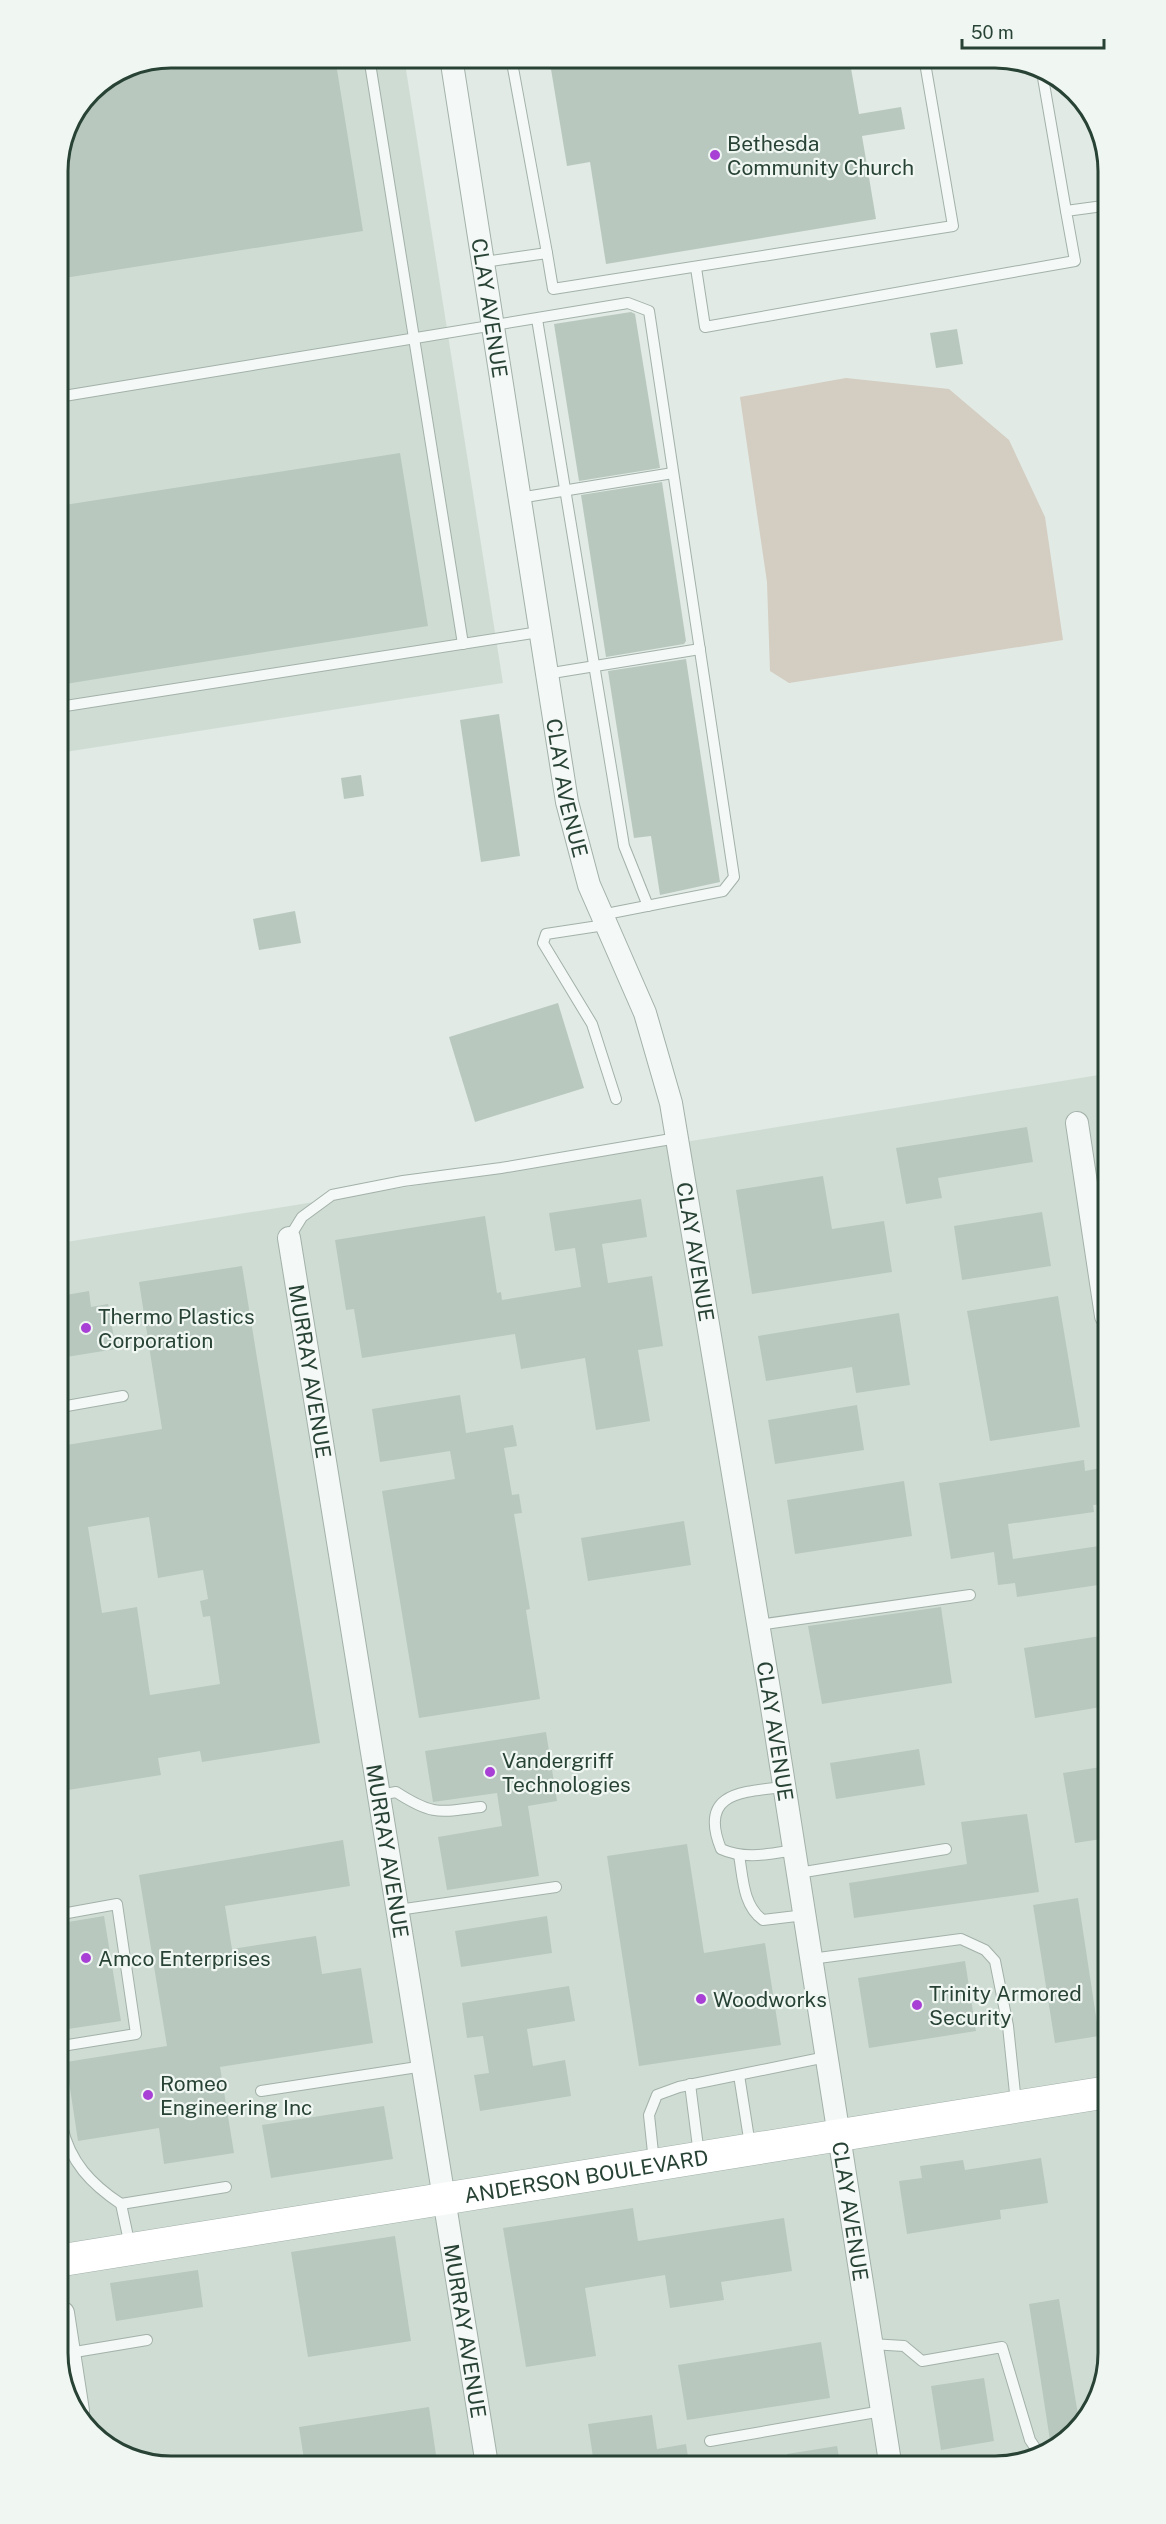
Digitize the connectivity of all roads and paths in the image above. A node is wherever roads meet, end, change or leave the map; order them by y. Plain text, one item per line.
1 (371, 68) edge
2 (453, 68) edge
3 (514, 68) edge
4 (926, 68) edge
5 (1043, 79) edge
6 (1098, 207) edge
7 (1066, 211) junction
8 (548, 253) junction
9 (484, 262) junction
10 (696, 268) junction
11 (537, 319) junction
12 (494, 327) junction
13 (415, 340) junction
14 (68, 395) edge
15 (673, 473) junction
16 (566, 490) junction
17 (519, 498) junction
18 (539, 632) junction
19 (464, 644) junction
20 (700, 649) junction
21 (593, 667) junction
22 (546, 674) junction
23 (68, 706) edge
24 (648, 906) junction
25 (603, 920) junction
26 (616, 1099) dead end
27 (1077, 1123) dead end
28 (677, 1138) junction
29 (289, 1238) joint
30 (1098, 1263) edge
31 (123, 1396) dead end
32 (68, 1406) edge
33 (970, 1594) dead end
34 (758, 1625) junction
35 (784, 1786) junction
36 (380, 1795) junction
37 (481, 1807) dead end
38 (945, 1849) dead end
39 (795, 1850) junction
40 (739, 1855) junction
41 (798, 1873) junction
42 (556, 1887) dead end
43 (398, 1910) junction
44 (68, 1913) edge
45 (805, 1916) junction
46 (811, 1959) junction
47 (68, 2045) edge
48 (826, 2057) junction
49 (424, 2066) junction
50 (739, 2075) junction
51 (690, 2084) junction
52 (261, 2091) dead end
53 (1098, 2094) edge
54 (1017, 2106) junction
55 (838, 2135) junction
56 (68, 2148) edge
57 (751, 2149) junction
58 (700, 2157) junction
59 (655, 2164) junction
60 (226, 2187) dead end
61 (445, 2198) junction
62 (121, 2204) junction
63 (131, 2249) junction
64 (68, 2259) edge
65 (147, 2340) dead end
66 (871, 2344) junction
67 (68, 2346) edge
68 (69, 2353) junction
69 (75, 2392) edge
70 (882, 2411) junction
71 (710, 2441) dead end
72 (1035, 2448) edge
73 (486, 2456) edge
74 (889, 2456) edge

1 - 13 lane
2 - 9 street, CLAY AVENUE
3 - 8 lane
4 - 10 lane
5 - 7 lane
6 - 7 lane
7 - 10 lane
8 - 9 lane
8 - 10 lane
9 - 12 street, CLAY AVENUE
11 - 12 lane
11 - 15 lane
11 - 16 lane
12 - 13 lane
12 - 17 street, CLAY AVENUE
13 - 14 lane
13 - 19 lane
15 - 16 lane
15 - 20 lane
16 - 17 lane
16 - 21 lane
17 - 18 street, CLAY AVENUE
18 - 19 lane
18 - 22 street, CLAY AVENUE
19 - 23 lane
20 - 21 lane
20 - 24 lane
21 - 22 lane
21 - 24 lane
22 - 25 street, CLAY AVENUE
24 - 25 lane
25 - 26 lane
25 - 28 street, CLAY AVENUE
27 - 30 street
28 - 29 lane
28 - 34 street, CLAY AVENUE
29 - 36 street, MURRAY AVENUE
31 - 32 lane
33 - 34 lane
34 - 35 street, CLAY AVENUE
35 - 39 street, CLAY AVENUE
35 - 40 lane
36 - 37 lane
36 - 43 street, MURRAY AVENUE
38 - 41 lane
39 - 40 lane
39 - 41 street, CLAY AVENUE
40 - 45 lane
41 - 45 street, CLAY AVENUE
42 - 43 lane
43 - 49 street, MURRAY AVENUE
44 - 47 lane
45 - 46 street, CLAY AVENUE
46 - 48 street, CLAY AVENUE
46 - 54 lane
48 - 50 lane
48 - 55 street, CLAY AVENUE
49 - 52 lane
49 - 61 street, MURRAY AVENUE
50 - 51 lane
50 - 57 lane
51 - 58 lane
51 - 59 lane
53 - 54 street, ANDERSON BOULEVARD
54 - 55 street, ANDERSON BOULEVARD
55 - 57 street, ANDERSON BOULEVARD
55 - 66 street, CLAY AVENUE
56 - 62 lane
57 - 58 street, ANDERSON BOULEVARD
58 - 59 street, ANDERSON BOULEVARD
59 - 61 street, ANDERSON BOULEVARD
60 - 62 lane
61 - 63 street, ANDERSON BOULEVARD
61 - 73 street, MURRAY AVENUE
62 - 63 lane
63 - 64 street, ANDERSON BOULEVARD
65 - 68 lane
66 - 70 street, CLAY AVENUE
66 - 72 lane
67 - 68 street
68 - 69 street
70 - 71 lane
70 - 74 street, CLAY AVENUE

